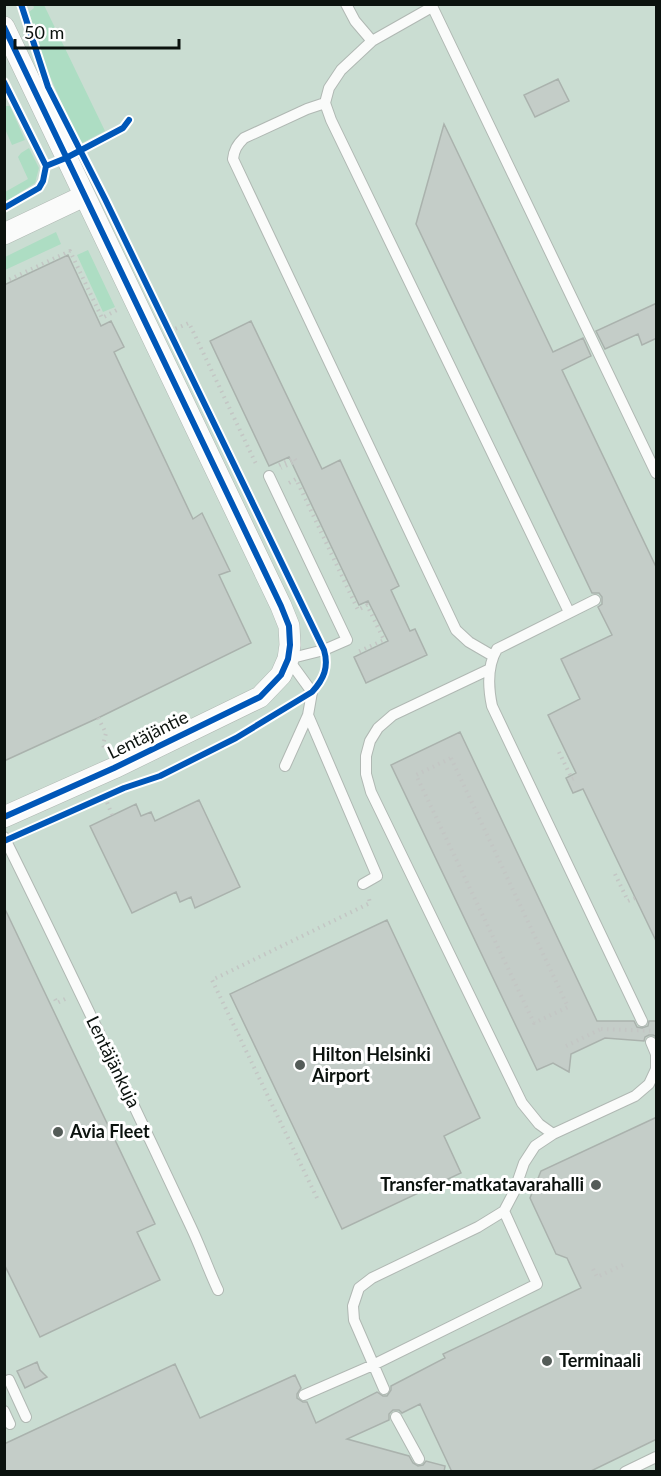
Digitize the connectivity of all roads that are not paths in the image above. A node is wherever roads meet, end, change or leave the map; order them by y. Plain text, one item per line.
1 (346, 4) edge
2 (432, 6) edge
3 (4, 27) edge
4 (372, 41) junction
5 (325, 104) junction
6 (84, 196) junction
7 (4, 234) edge
8 (272, 472) road end
9 (657, 472) edge
10 (595, 600) dead end
11 (569, 612) junction
12 (493, 656) junction
13 (288, 659) junction
14 (490, 669) junction
15 (308, 715) junction
16 (285, 766) dead end
17 (4, 818) edge
18 (4, 837) edge
19 (363, 884) dead end
20 (642, 1021) dead end
21 (651, 1042) dead end
22 (553, 1134) junction
23 (504, 1211) junction
24 (218, 1290) dead end
25 (373, 1365) junction
26 (9, 1380) edge
27 (384, 1389) dead end
28 (304, 1395) dead end
29 (4, 1411) edge
30 (396, 1416) dead end
31 (27, 1417) dead end
32 (10, 1424) dead end
33 (657, 1457) edge
34 (419, 1459) dead end
35 (624, 1472) edge

1 - 4 lane
2 - 4 lane
2 - 9 lane
3 - 6 street
4 - 5 lane
5 - 11 lane
5 - 12 lane
6 - 7 street
6 - 13 street
8 - 13 lane
10 - 11 lane
11 - 12 lane
12 - 14 lane
13 - 15 lane
13 - 17 street, Lentäjäntie
14 - 20 lane
14 - 22 lane
15 - 16 lane
15 - 19 lane
18 - 24 lane, Lentäjänkuja
21 - 22 lane
22 - 23 lane
23 - 25 lane
23 - 25 lane
25 - 27 lane
25 - 28 lane
26 - 31 lane
29 - 32 lane
30 - 34 lane
33 - 35 lane

